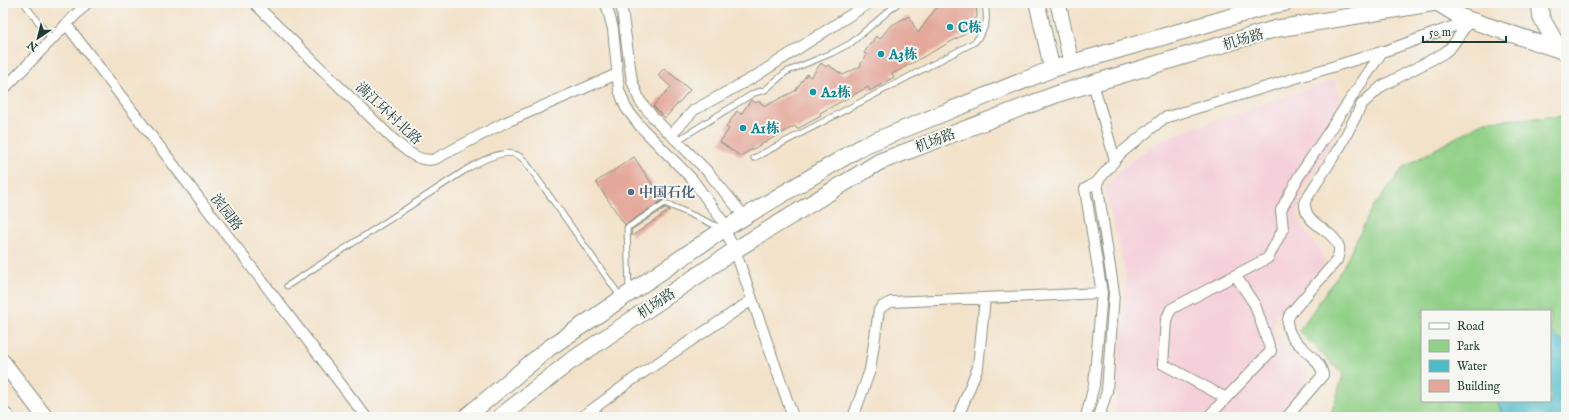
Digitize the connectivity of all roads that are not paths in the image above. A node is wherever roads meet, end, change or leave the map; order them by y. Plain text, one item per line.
1 (24, 3) edge
2 (87, 3) edge
3 (254, 3) edge
4 (606, 3) edge
5 (621, 3) edge
6 (869, 3) edge
7 (898, 3) edge
8 (985, 3) edge
9 (1037, 3) edge
10 (1058, 3) edge
11 (1284, 3) edge
12 (1433, 3) edge
13 (1438, 3) edge
14 (1540, 3) edge
15 (1471, 20) junction
16 (1062, 21) junction
17 (66, 24) junction
18 (1042, 26) junction
19 (51, 39) junction
20 (1562, 51) edge
21 (1382, 52) junction
22 (1071, 62) junction
23 (1052, 69) junction
24 (617, 74) junction
25 (1093, 83) junction
26 (3, 90) edge
27 (675, 138) junction
28 (754, 158) dead end
29 (1115, 160) junction
30 (1097, 182) junction
31 (745, 216) junction
32 (725, 228) junction
33 (735, 250) junction
34 (1235, 275) junction
35 (287, 286) dead end
36 (1102, 293) junction
37 (625, 296) junction
38 (985, 298) junction
39 (752, 300) junction
40 (3, 362) edge
41 (1226, 398) junction
42 (855, 412) dead end
43 (3, 414) edge
44 (6, 417) edge
45 (45, 417) edge
46 (366, 417) edge
47 (466, 417) edge
48 (500, 417) edge
49 (582, 417) edge
50 (792, 417) edge
51 (958, 417) edge
52 (1086, 417) edge
53 (1099, 417) edge
54 (1208, 417) edge
55 (1287, 417) edge

1 - 19 lane
2 - 17 street
3 - 24 street, 满江环村北路
4 - 24 street
5 - 27 street
6 - 27 street
7 - 27 lane
8 - 28 lane
9 - 18 main road
10 - 16 main road
11 - 22 main road, 机场路
12 - 25 main road, 机场路
13 - 15 main road
14 - 20 main road
15 - 20 main road
15 - 21 street
15 - 55 street
16 - 18 main road
16 - 22 main road
17 - 19 street
17 - 46 street, 滨园路
18 - 23 main road
19 - 26 street
21 - 29 street
21 - 34 street
22 - 23 main road, 机场路
23 - 31 main road, 机场路
24 - 32 street
25 - 29 street
25 - 33 main road, 机场路
27 - 31 street
29 - 30 street
30 - 36 street
30 - 53 street
31 - 32 main road, 机场路
32 - 33 street
32 - 37 main road, 机场路
32 - 37 lane
33 - 39 street
33 - 48 main road, 机场路
34 - 41 street
34 - 41 street
35 - 37 lane
36 - 38 street
36 - 52 street
37 - 47 main road, 机场路
38 - 42 street
38 - 51 street
39 - 49 street
39 - 50 street
40 - 45 main road
41 - 54 street
43 - 44 main road

